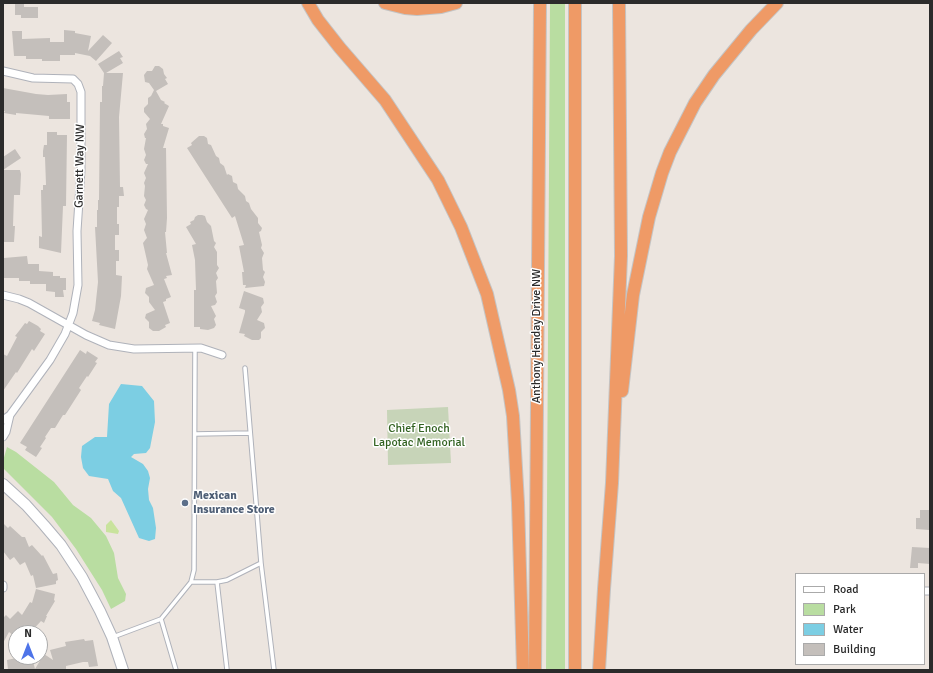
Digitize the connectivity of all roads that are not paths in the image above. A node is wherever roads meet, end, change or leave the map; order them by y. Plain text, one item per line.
1 (308, 3) edge
2 (311, 3) edge
3 (385, 3) edge
4 (456, 3) edge
5 (540, 3) edge
6 (575, 3) edge
7 (619, 3) edge
8 (777, 3) edge
9 (318, 20) junction
10 (3, 71) edge
11 (3, 295) edge
12 (68, 325) junction
13 (195, 348) junction
14 (222, 355) dead end
15 (245, 368) dead end
16 (10, 415) junction
17 (3, 420) edge
18 (250, 433) junction
19 (195, 434) junction
20 (3, 437) edge
21 (612, 483) junction
22 (3, 484) edge
23 (261, 563) junction
24 (191, 582) junction
25 (217, 582) junction
26 (161, 619) junction
27 (112, 637) junction
28 (123, 670) edge
29 (176, 670) edge
30 (227, 670) edge
31 (274, 670) edge
32 (523, 670) edge
33 (535, 670) edge
34 (575, 670) edge
35 (599, 670) edge

1 - 9 highway
2 - 9 highway
3 - 4 highway
5 - 33 highway, Anthony Henday Drive NW
6 - 34 highway
7 - 21 highway
8 - 21 highway
9 - 32 highway
10 - 12 street, Garnett Way NW
11 - 12 street
12 - 13 street
12 - 16 street, Garnett Way NW
13 - 14 street
13 - 19 lane
15 - 18 lane
16 - 17 street, Garnett Way NW
16 - 20 street, Garnett Way NW
18 - 19 lane
18 - 23 lane
19 - 24 lane
21 - 35 highway
22 - 27 main road
23 - 25 lane
23 - 31 lane
24 - 25 lane
24 - 26 lane
25 - 30 lane
26 - 27 lane
26 - 29 lane
27 - 28 main road

